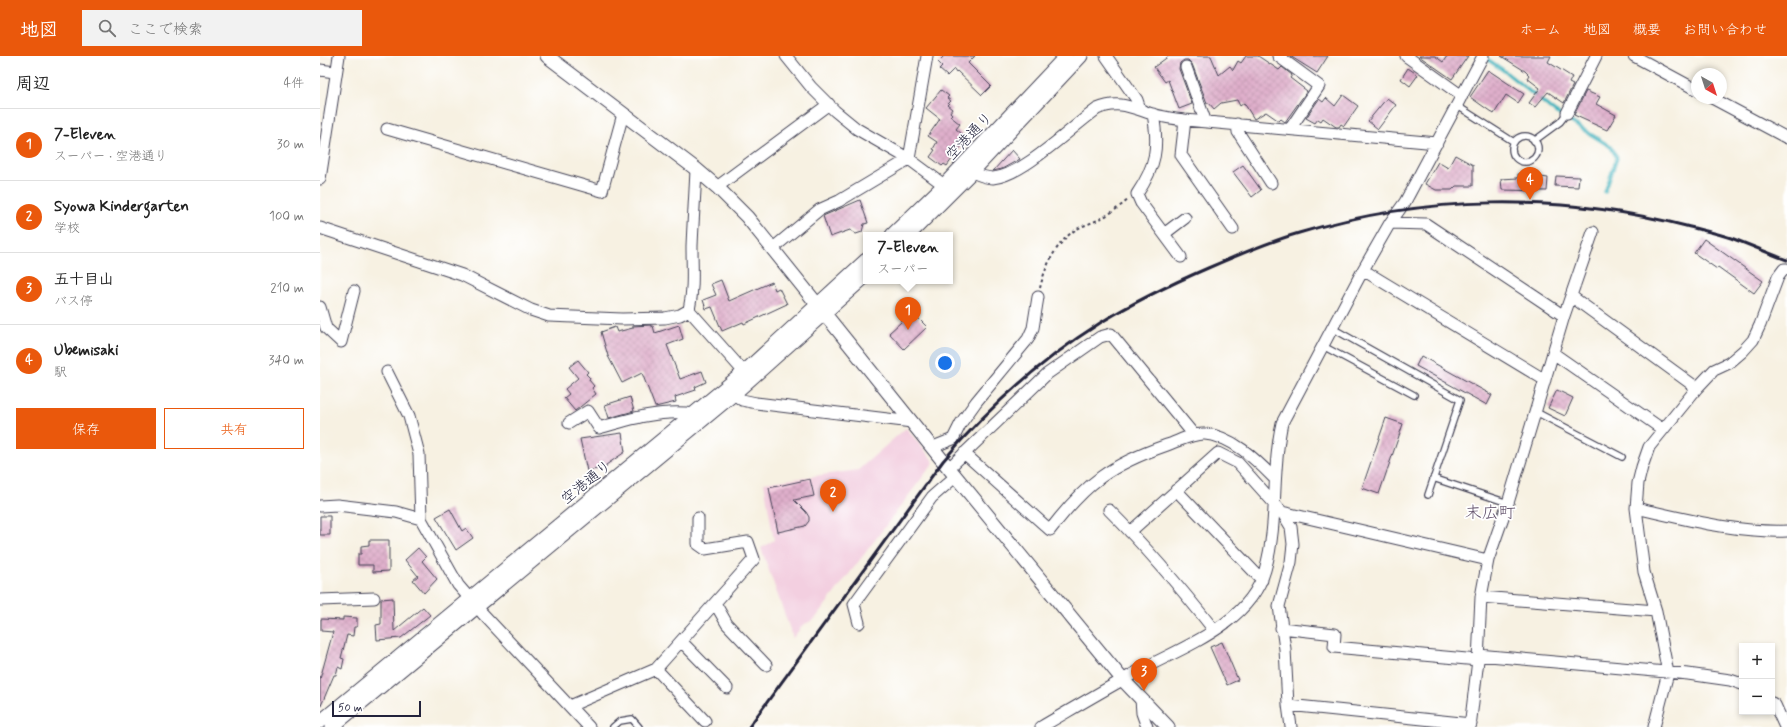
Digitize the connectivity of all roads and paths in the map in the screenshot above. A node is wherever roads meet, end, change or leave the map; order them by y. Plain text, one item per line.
1 (338, 56) edge
2 (547, 56) edge
3 (786, 56) edge
4 (927, 56) edge
5 (1066, 56) edge
6 (1081, 56) edge
7 (1106, 56) edge
8 (1278, 56) edge
9 (1406, 56) edge
10 (1483, 56) edge
11 (1596, 56) edge
12 (1634, 56) edge
13 (1186, 68) dead end
14 (320, 70) edge
15 (336, 72) junction
16 (1691, 87) edge
17 (1459, 100) junction
18 (829, 104) junction
19 (1723, 104) edge
20 (1140, 109) junction
21 (1567, 113) joint
22 (623, 114) junction
23 (1153, 114) junction
24 (1185, 120) junction
25 (1205, 120) junction
26 (324, 123) edge
27 (1237, 124) junction
28 (387, 129) dead end
29 (1290, 129) junction
30 (1787, 138) edge
31 (1534, 141) junction
32 (1514, 142) junction
33 (1437, 143) junction
34 (909, 159) junction
35 (696, 169) junction
36 (972, 172) junction
37 (320, 179) edge
38 (1271, 183) dead end
39 (944, 185) junction
40 (718, 187) junction
41 (1137, 194) junction
42 (1185, 218) dead end
43 (1390, 222) junction
44 (320, 228) edge
45 (1233, 229) dead end
46 (895, 232) edge
47 (913, 232) edge
48 (1593, 232) dead end
49 (1164, 234) junction
50 (772, 249) junction
51 (1181, 257) dead end
52 (863, 263) edge
53 (1787, 269) edge
54 (1363, 270) junction
55 (863, 278) edge
56 (354, 291) dead end
57 (1571, 296) junction
58 (1038, 297) joint
59 (320, 307) edge
60 (689, 310) junction
61 (821, 310) junction
62 (1564, 316) junction
63 (1332, 328) junction
64 (1322, 346) junction
65 (1553, 353) junction
66 (387, 372) dead end
67 (744, 372) junction
68 (1545, 380) junction
69 (1697, 388) junction
70 (734, 394) junction
71 (1414, 395) dead end
72 (1536, 412) junction
73 (694, 414) junction
74 (912, 422) junction
75 (569, 423) dead end
76 (1662, 430) junction
77 (1194, 435) junction
78 (933, 447) junction
79 (964, 453) junction
80 (1622, 457) dead end
81 (952, 472) junction
82 (1433, 478) junction
83 (1275, 479) junction
84 (1176, 490) junction
85 (1428, 495) dead end
86 (1508, 503) junction
87 (320, 506) edge
88 (1278, 508) junction
89 (1636, 508) junction
90 (1109, 510) dead end
91 (698, 518) dead end
92 (421, 519) junction
93 (1787, 531) edge
94 (1130, 532) junction
95 (1488, 560) junction
96 (1262, 580) junction
97 (1481, 597) junction
98 (374, 598) dead end
99 (320, 600) edge
100 (473, 603) junction
101 (715, 603) junction
102 (1656, 611) junction
103 (859, 623) dead end
104 (1281, 628) junction
105 (1214, 630) junction
106 (681, 641) junction
107 (1478, 657) junction
108 (766, 665) dead end
109 (656, 669) junction
110 (1668, 673) junction
111 (1122, 679) junction
112 (1739, 683) edge
113 (726, 688) dead end
114 (1141, 698) junction
115 (1288, 705) junction
116 (1775, 705) edge
117 (570, 706) junction
118 (706, 721) dead end
119 (320, 722) edge
120 (1471, 726) edge
121 (332, 727) edge
122 (589, 727) edge
123 (613, 727) edge
124 (639, 727) edge
125 (1041, 727) edge
126 (1146, 727) edge
127 (1168, 727) edge
128 (1291, 727) edge
129 (1654, 727) edge
130 (1784, 727) edge

1 - 15 street
2 - 22 street
3 - 18 street
4 - 34 street
5 - 39 street, 空港通り
6 - 36 street, 空港通り
7 - 20 street
8 - 29 street
9 - 17 street
10 - 17 street
11 - 21 street
12 - 16 street
13 - 25 street
14 - 15 street
15 - 26 street
17 - 32 lane
17 - 33 street
18 - 34 street
18 - 40 street
19 - 30 street
20 - 23 street
20 - 36 street
21 - 31 lane
22 - 28 street
22 - 35 street
23 - 24 street
23 - 41 street
24 - 25 street
24 - 45 street
25 - 27 street
26 - 37 street
27 - 29 street
27 - 38 street
29 - 33 street
31 - 32 lane
31 - 32 lane
33 - 43 street
34 - 39 street
34 - 50 street
35 - 40 street
35 - 60 street
36 - 47 street, 空港通り
39 - 46 street, 空港通り
40 - 50 street
41 - 49 street
41 - 58 path
42 - 49 street
43 - 54 street
43 - 62 street
44 - 60 street
48 - 57 street
49 - 51 street
50 - 61 street
52 - 61 street, 空港通り
53 - 69 street
54 - 63 street
54 - 68 street
55 - 61 street, 空港通り
56 - 59 street
57 - 62 street
57 - 69 street
58 - 78 street
60 - 67 street
61 - 67 street, 空港通り
61 - 70 street, 空港通り
61 - 74 street
62 - 65 street
63 - 64 street
63 - 82 lane
64 - 71 lane
64 - 83 street
65 - 68 street
65 - 76 street
66 - 92 street
67 - 73 street, 空港通り
68 - 72 street
69 - 76 street
70 - 74 street
70 - 100 street, 空港通り
72 - 80 lane
72 - 86 street
73 - 75 street
73 - 100 street, 空港通り
74 - 78 street
76 - 89 street
77 - 79 street
77 - 79 street
77 - 83 street
78 - 81 street
79 - 81 street
81 - 103 street
81 - 111 street
82 - 85 lane
82 - 86 lane
83 - 88 street
84 - 88 street
84 - 94 street
84 - 96 street
86 - 95 street
87 - 92 street
88 - 95 street
88 - 96 street
88 - 104 street
89 - 93 street
89 - 102 street
90 - 94 street
91 - 101 street
92 - 100 street
94 - 105 street
95 - 97 street
96 - 105 street
97 - 102 street
97 - 107 street
98 - 99 street
100 - 117 street
100 - 119 street, 空港通り
100 - 121 street, 空港通り
101 - 106 street
101 - 108 street
102 - 110 street
104 - 107 street
104 - 115 street
105 - 111 street
106 - 109 street
106 - 113 street
107 - 110 street
107 - 120 street
109 - 117 street
109 - 118 street
110 - 112 street
110 - 129 street
111 - 114 street
111 - 125 street
114 - 126 street
114 - 127 street
115 - 120 street
115 - 128 street
116 - 130 street
117 - 122 street
123 - 124 lane

